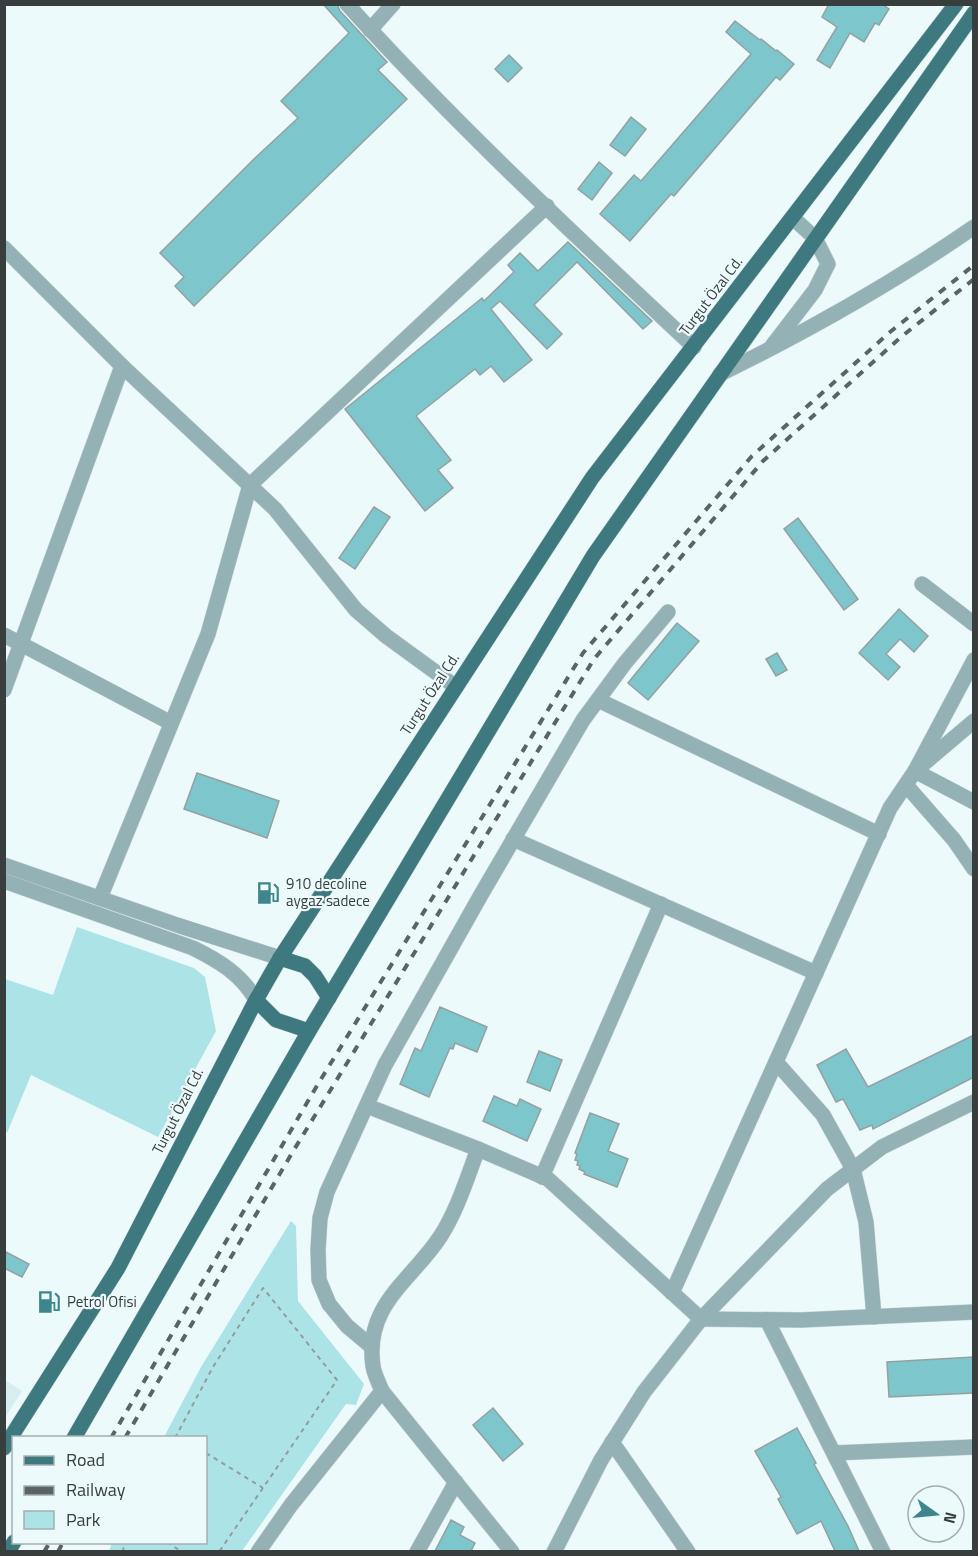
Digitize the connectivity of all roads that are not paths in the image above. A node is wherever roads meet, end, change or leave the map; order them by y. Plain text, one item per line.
1 (347, 4) edge
2 (393, 4) edge
3 (956, 4) edge
4 (974, 13) edge
5 (370, 30) junction
6 (547, 206) junction
7 (793, 218) junction
8 (974, 227) edge
9 (815, 238) junction
10 (4, 248) edge
11 (694, 347) junction
12 (769, 351) junction
13 (122, 366) junction
14 (720, 374) junction
15 (250, 485) junction
16 (922, 584) dead end
17 (668, 612) dead end
18 (974, 624) edge
19 (4, 635) edge
20 (22, 645) junction
21 (974, 660) edge
22 (456, 687) junction
23 (4, 690) edge
24 (598, 700) junction
25 (974, 721) edge
26 (171, 723) junction
27 (915, 771) junction
28 (906, 785) junction
29 (974, 802) edge
30 (879, 834) junction
31 (513, 839) junction
32 (4, 865) edge
33 (974, 869) edge
34 (4, 881) edge
35 (100, 898) junction
36 (661, 904) junction
37 (280, 958) junction
38 (816, 973) junction
39 (329, 998) junction
40 (256, 1000) junction
41 (309, 1030) junction
42 (776, 1062) junction
43 (974, 1102) edge
44 (367, 1106) junction
45 (478, 1149) junction
46 (853, 1169) junction
47 (542, 1177) junction
48 (672, 1293) junction
49 (974, 1312) edge
50 (874, 1317) junction
51 (701, 1319) junction
52 (767, 1320) junction
53 (372, 1347) junction
54 (382, 1391) junction
55 (75, 1436) edge
56 (612, 1442) junction
57 (974, 1447) edge
58 (4, 1448) edge
59 (834, 1453) junction
60 (456, 1482) junction
61 (258, 1551) edge
62 (417, 1551) edge
63 (512, 1551) edge
64 (554, 1551) edge
65 (688, 1551) edge
66 (883, 1551) edge

1 - 5 street
2 - 5 street
3 - 7 main road, Turgut Özal Cd.
4 - 9 main road
5 - 6 street
6 - 11 street
6 - 15 street
7 - 9 street
7 - 11 main road, Turgut Özal Cd.
8 - 12 street
9 - 12 street
9 - 14 main road
10 - 13 street
11 - 22 main road, Turgut Özal Cd.
12 - 14 street
13 - 15 street
13 - 20 street
14 - 39 main road
15 - 22 street
15 - 26 street
16 - 18 street
17 - 24 street
19 - 20 street
20 - 23 street
20 - 26 street
21 - 27 street
22 - 37 main road, Turgut Özal Cd.
24 - 30 street
24 - 31 street
25 - 27 street
26 - 35 street
27 - 28 street
27 - 29 street
28 - 30 street
28 - 33 street
30 - 38 street
31 - 36 street
31 - 44 street
32 - 35 street
34 - 40 street
35 - 37 street
36 - 38 street
36 - 47 street
37 - 39 main road
37 - 40 main road, Turgut Özal Cd.
38 - 42 street
39 - 41 main road
40 - 41 main road
40 - 58 main road, Turgut Özal Cd.
41 - 55 main road
42 - 46 street
42 - 48 street
43 - 46 street
44 - 45 street
44 - 53 street
45 - 47 street
45 - 53 street
46 - 50 street
46 - 51 street
47 - 48 street
48 - 51 street
49 - 50 street
50 - 52 street
51 - 52 street
51 - 56 street
52 - 59 street
53 - 54 street
54 - 60 street
54 - 61 street
56 - 64 street
56 - 65 street
57 - 59 street
59 - 66 street
60 - 62 street
60 - 63 street

